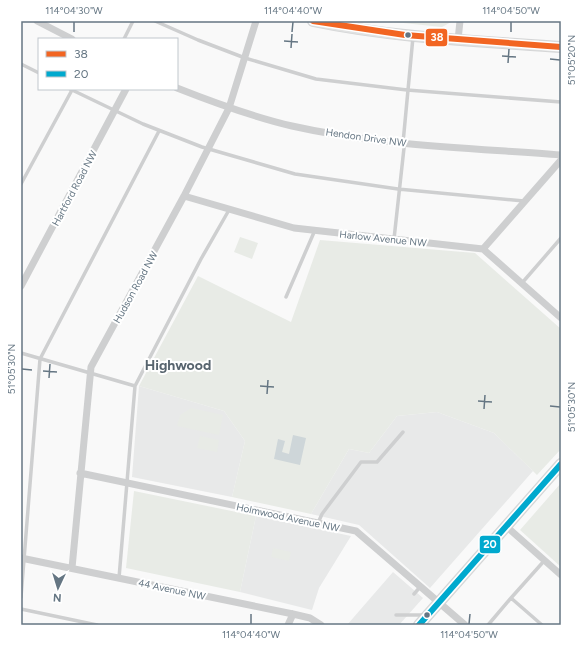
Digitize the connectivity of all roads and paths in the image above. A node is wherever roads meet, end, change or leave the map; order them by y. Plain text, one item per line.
1 (37, 21) edge
2 (133, 21) edge
3 (155, 21) edge
4 (256, 21) edge
5 (312, 21) edge
6 (460, 21) edge
7 (413, 36) junction
8 (70, 38) edge
9 (124, 38) edge
10 (458, 40) junction
11 (561, 47) edge
12 (244, 58) junction
13 (21, 64) edge
14 (38, 73) edge
15 (178, 88) edge
16 (71, 90) edge
17 (125, 90) edge
18 (407, 90) junction
19 (561, 102) edge
20 (229, 108) junction
21 (114, 112) junction
22 (159, 131) junction
23 (402, 143) junction
24 (209, 149) junction
25 (561, 155) edge
26 (561, 160) edge
27 (21, 184) edge
28 (398, 189) junction
29 (184, 196) junction
30 (525, 201) junction
31 (229, 210) junction
32 (315, 230) junction
33 (561, 238) edge
34 (394, 239) junction
35 (483, 249) junction
36 (522, 284) junction
37 (21, 286) edge
38 (286, 297) dead end
39 (560, 315) edge
40 (21, 353) edge
41 (40, 359) junction
42 (89, 373) junction
43 (135, 386) junction
44 (403, 432) dead end
45 (561, 464) edge
46 (80, 473) junction
47 (127, 484) junction
48 (318, 523) junction
49 (507, 527) junction
50 (23, 559) edge
51 (545, 560) junction
52 (72, 568) junction
53 (561, 575) edge
54 (119, 578) junction
55 (420, 587) junction
56 (414, 594) dead end
57 (21, 597) edge
58 (511, 598) junction
59 (439, 602) junction
60 (21, 609) edge
61 (293, 614) junction
62 (396, 615) dead end
63 (427, 615) junction
64 (97, 625) edge
65 (288, 625) edge
66 (321, 625) edge
67 (419, 625) edge
68 (465, 625) edge
69 (488, 625) edge
70 (542, 625) edge

1 - 8 street
2 - 9 lane
3 - 12 lane
4 - 12 street, Hudson Road NW
5 - 7 street
6 - 10 street
7 - 10 street
7 - 18 lane
10 - 11 street
12 - 18 lane
12 - 20 street, Hudson Road NW
13 - 14 lane
15 - 20 street, Hendon Drive NW
16 - 21 lane
16 - 27 lane
17 - 21 street, Hartford Road NW
18 - 19 lane
18 - 23 lane
20 - 23 street, Hendon Drive NW
20 - 24 street, Hudson Road NW
21 - 22 lane
21 - 37 street, Hartford Road NW
22 - 24 lane
22 - 41 lane
23 - 25 street, Hendon Drive NW
23 - 28 lane
24 - 28 lane
24 - 29 street, Hudson Road NW
26 - 30 street
28 - 30 lane
28 - 34 lane
29 - 31 street, Harlow Avenue NW
29 - 42 street, Hudson Road NW
30 - 35 street
31 - 32 street, Harlow Avenue NW
31 - 43 lane
32 - 34 street, Harlow Avenue NW
32 - 38 lane
33 - 36 lane
34 - 35 street, Harlow Avenue NW
35 - 36 street
36 - 39 street
40 - 41 lane
41 - 42 lane
41 - 50 lane
42 - 43 lane
42 - 46 street, Hudson Road NW
43 - 47 lane
44 - 48 lane
45 - 49 street
46 - 47 street, Holmwood Avenue NW
46 - 52 street, Hudson Road NW
47 - 48 street, Holmwood Avenue NW
47 - 54 lane
48 - 55 street, Holmwood Avenue NW
49 - 51 street
49 - 59 street
50 - 52 street, 44 Avenue NW
50 - 57 lane
51 - 53 street
51 - 58 lane
52 - 54 street, 44 Avenue NW
54 - 61 street, 44 Avenue NW
55 - 56 lane
55 - 59 street, Holmwood Avenue NW
58 - 69 lane
58 - 70 lane
59 - 63 street
59 - 68 street, Holmwood Avenue NW
60 - 64 lane
61 - 65 street
61 - 66 street, 44 Avenue NW
62 - 63 lane
63 - 67 street

